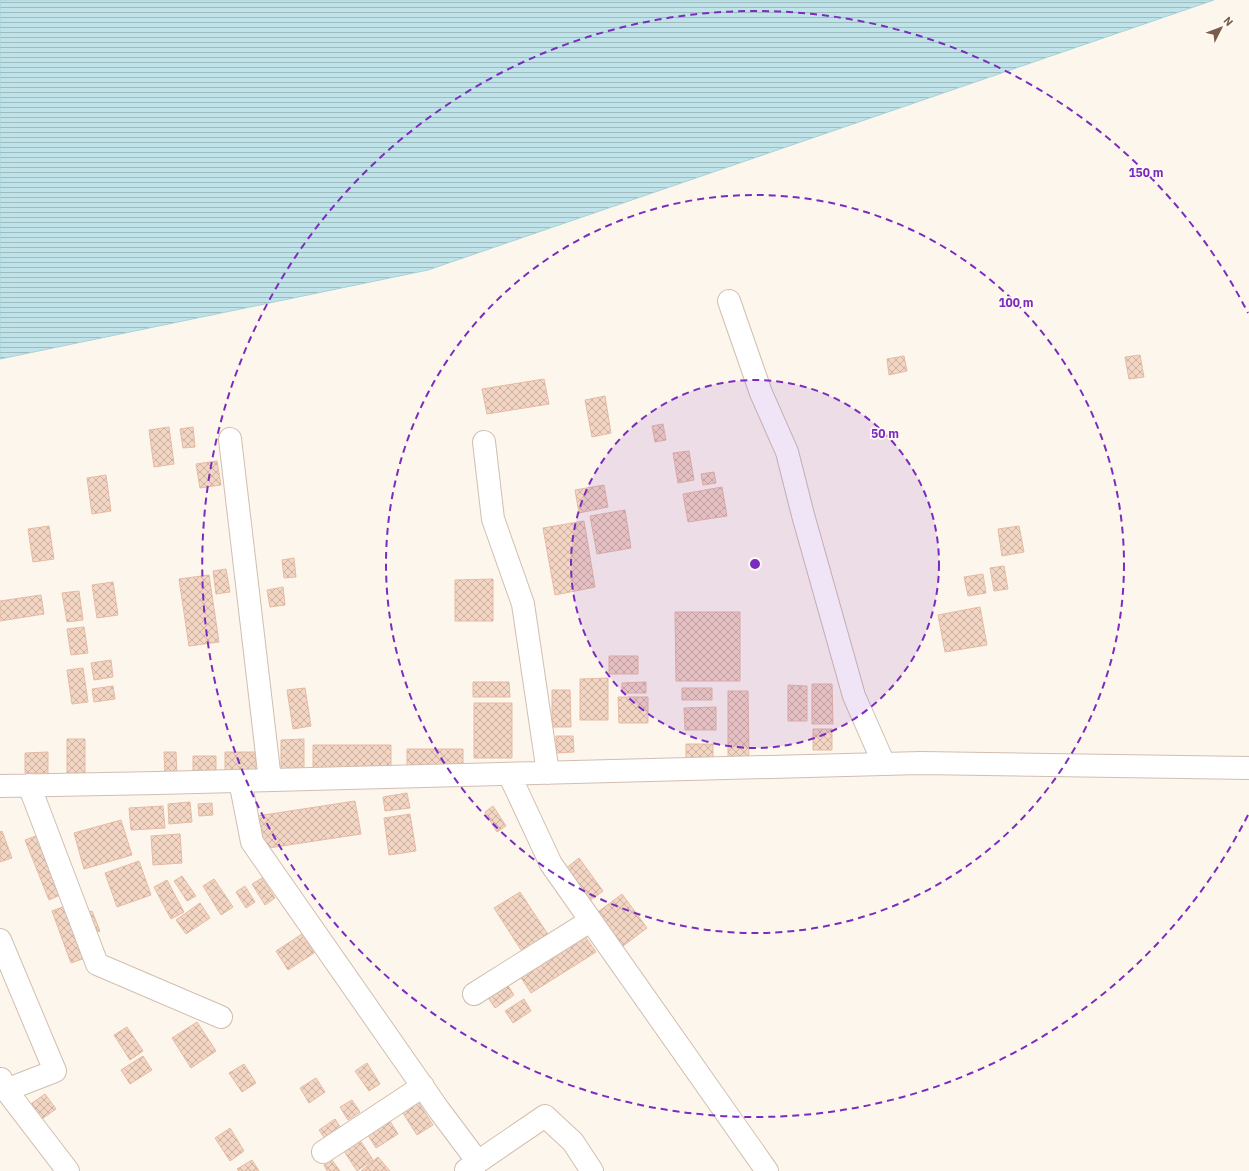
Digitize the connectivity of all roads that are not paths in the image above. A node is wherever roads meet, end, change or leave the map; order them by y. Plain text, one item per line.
1 (729, 300) dead end
2 (230, 439) dead end
3 (484, 442) dead end
4 (884, 764) junction
5 (1249, 768) edge
6 (548, 773) junction
7 (509, 774) junction
8 (270, 780) junction
9 (240, 781) junction
10 (29, 785) junction
11 (0, 786) edge
12 (590, 920) junction
13 (0, 940) edge
14 (474, 994) dead end
15 (221, 1017) dead end
16 (3, 1084) edge
17 (423, 1086) junction
18 (323, 1152) dead end
19 (472, 1167) edge
20 (757, 1168) edge
21 (68, 1171) edge
22 (592, 1171) edge

1 - 4 street
2 - 8 street
3 - 6 street
4 - 5 street
4 - 6 street
6 - 7 street
7 - 8 street
7 - 12 street
8 - 9 street
9 - 10 street
9 - 17 street
10 - 11 street
10 - 15 street
12 - 14 street
12 - 20 street
13 - 16 street
16 - 21 street
17 - 18 street
17 - 19 street
19 - 22 street

